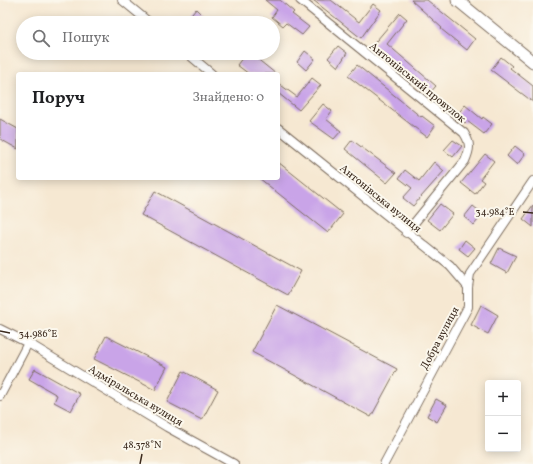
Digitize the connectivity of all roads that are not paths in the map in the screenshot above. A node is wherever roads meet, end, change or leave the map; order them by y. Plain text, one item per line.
1 (122, 0) edge
2 (300, 0) edge
3 (457, 0) edge
4 (141, 16) edge
5 (195, 60) edge
6 (533, 62) edge
7 (210, 72) edge
8 (280, 130) edge
9 (533, 181) edge
10 (406, 233) junction
11 (468, 287) junction
12 (0, 329) edge
13 (28, 343) junction
14 (0, 396) edge
15 (234, 464) edge
16 (384, 464) edge

1 - 4 street
2 - 10 street, Антонівський провулок
3 - 6 street
5 - 7 street
8 - 10 street, Антонівська вулиця
9 - 11 street, Добра вулиця
10 - 11 street, Антонівська вулиця
11 - 16 street, Добра вулиця
12 - 13 street, Адміральська вулиця
13 - 14 street
13 - 15 street, Адміральська вулиця

